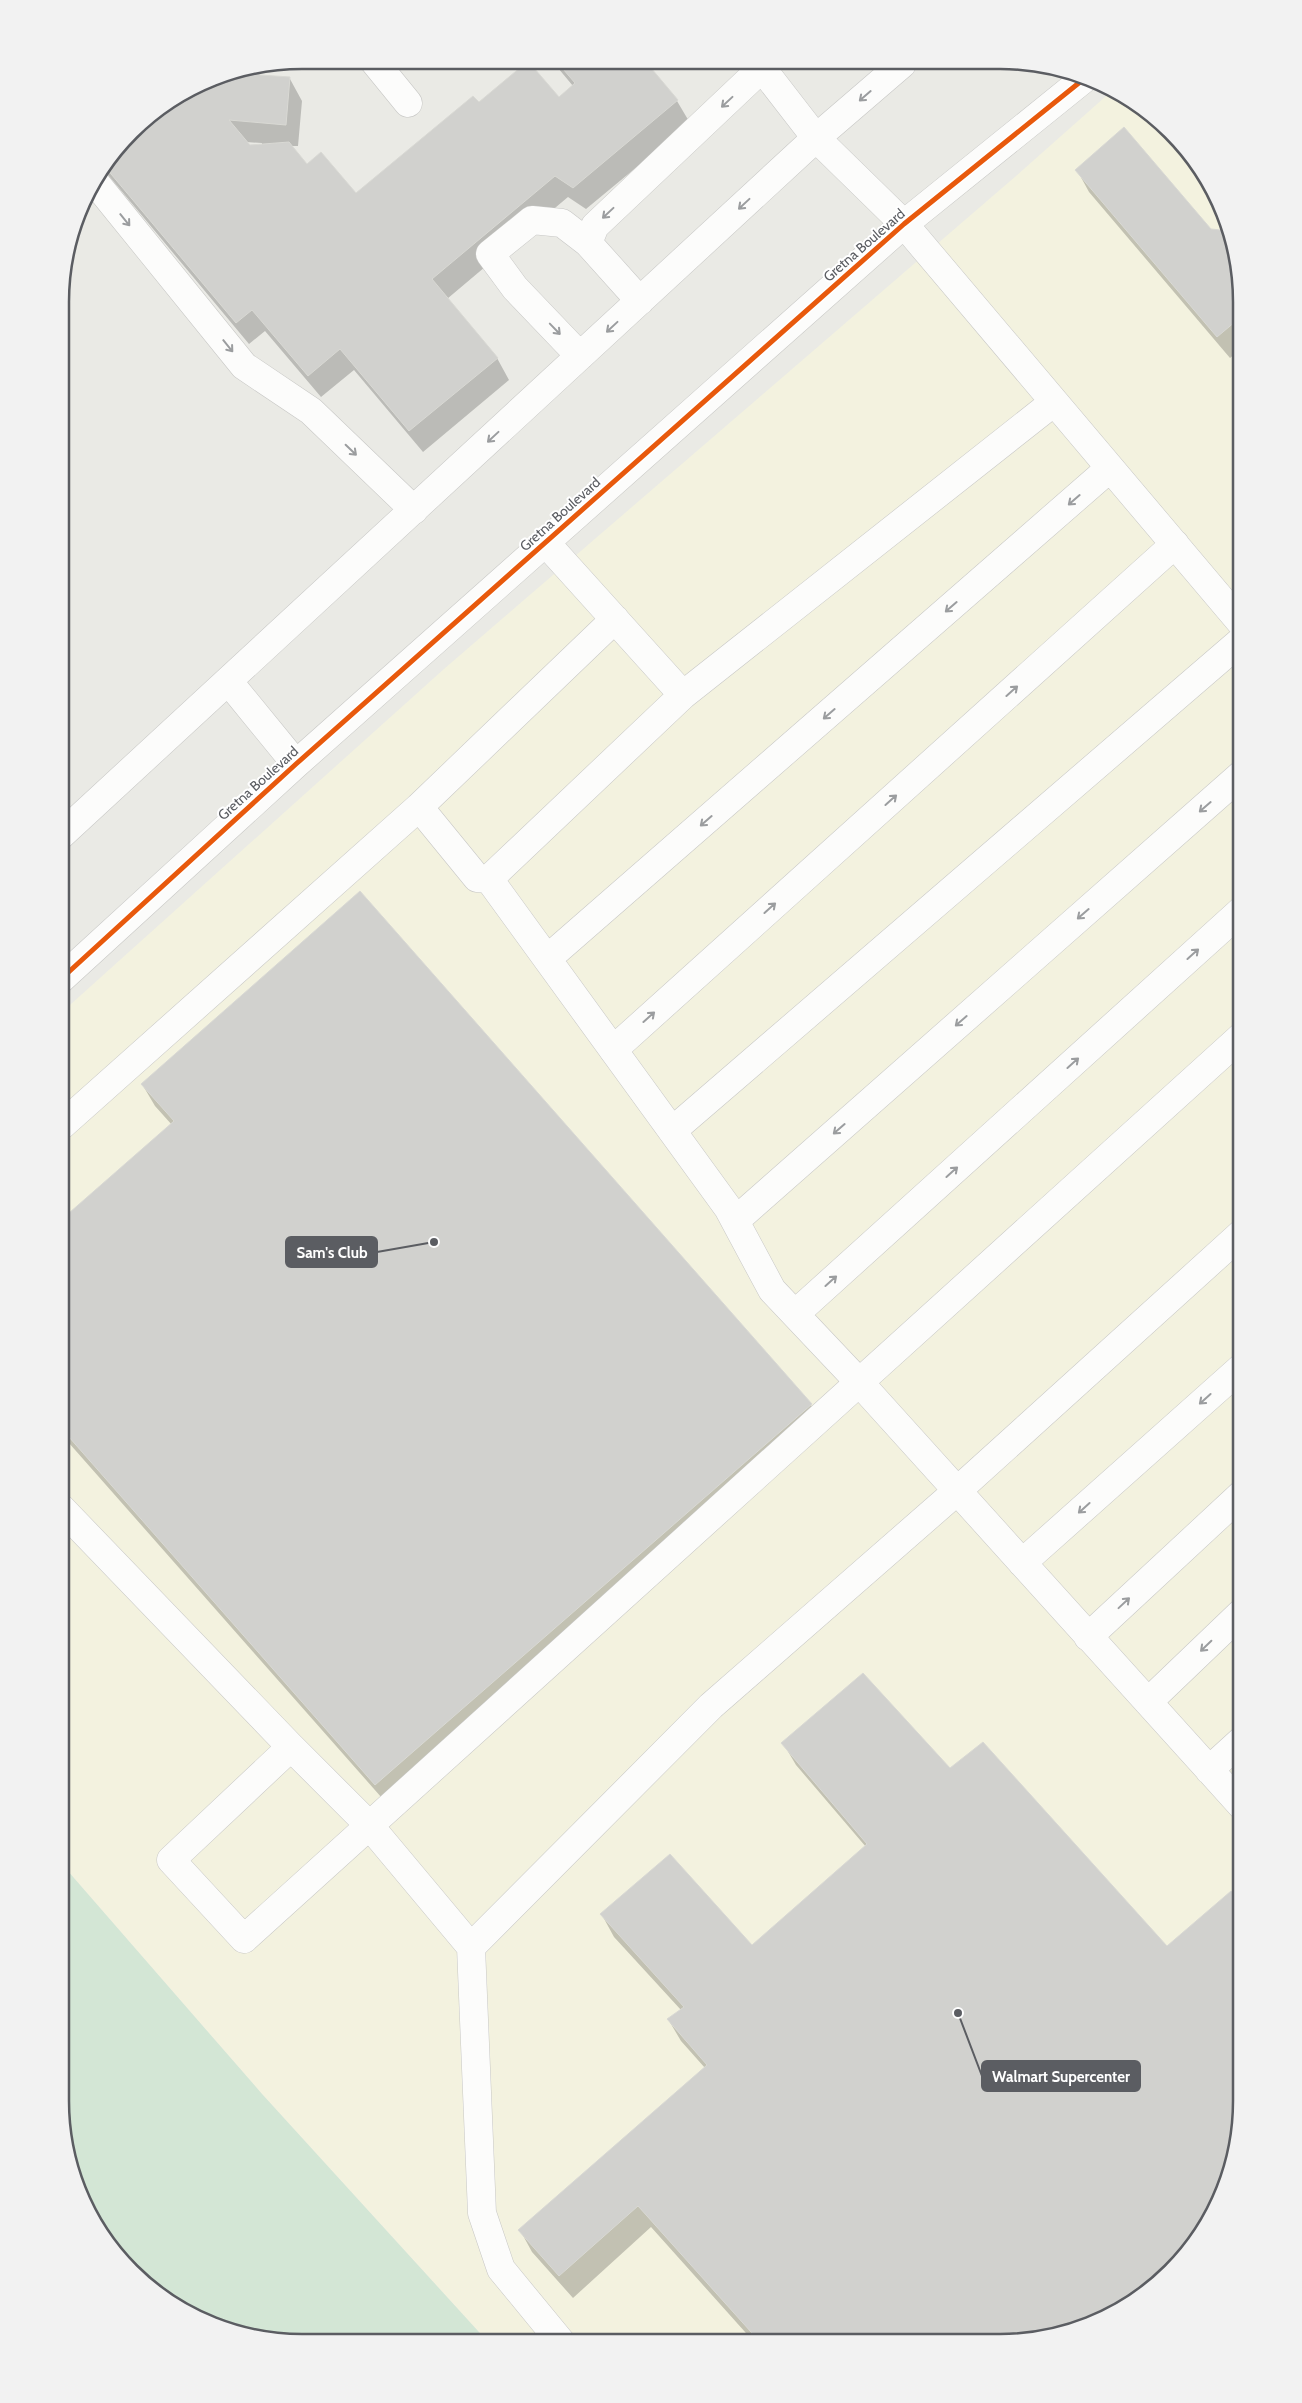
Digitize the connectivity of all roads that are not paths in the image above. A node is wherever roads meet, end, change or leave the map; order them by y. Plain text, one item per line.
1 (380, 69) edge
2 (757, 69) edge
3 (762, 69) edge
4 (896, 69) edge
5 (1080, 83) edge
6 (408, 102) dead end
7 (816, 138) junction
8 (99, 187) edge
9 (904, 224) junction
10 (588, 243) junction
11 (640, 301) junction
12 (580, 356) junction
13 (1054, 402) junction
14 (1110, 468) junction
15 (414, 510) junction
16 (545, 542) junction
17 (1175, 544) junction
18 (1233, 614) edge
19 (614, 619) junction
20 (1233, 629) edge
21 (229, 682) junction
22 (683, 695) junction
23 (296, 764) junction
24 (1233, 782) edge
25 (418, 807) junction
26 (69, 828) edge
27 (489, 880) junction
28 (1233, 918) edge
29 (547, 959) junction
30 (69, 972) edge
31 (1233, 1044) edge
32 (613, 1050) junction
33 (69, 1119) edge
34 (672, 1130) junction
35 (735, 1220) junction
36 (1233, 1241) edge
37 (795, 1314) junction
38 (1233, 1375) edge
39 (859, 1382) junction
40 (957, 1491) junction
41 (1233, 1502) edge
42 (69, 1516) edge
43 (1022, 1563) junction
44 (1233, 1621) edge
45 (1088, 1636) junction
46 (1148, 1702) junction
47 (292, 1747) junction
48 (1233, 1748) edge
49 (1209, 1770) junction
50 (1233, 1796) edge
51 (369, 1825) junction
52 (471, 1947) junction
53 (554, 2334) edge

1 - 6 street
2 -> 10 street
3 - 7 street
4 -> 7 street
5 - 9 street, Gretna Boulevard
7 - 9 street
7 -> 11 street
8 -> 15 street
9 - 13 street
9 - 16 street, Gretna Boulevard
10 - 11 street
10 -> 12 street
11 -> 12 street
12 -> 15 street
13 - 14 street
13 - 22 street
14 - 17 street
14 -> 29 street
15 - 21 street
16 - 19 street
16 - 23 street, Gretna Boulevard
17 - 18 street
32 -> 17 street
19 - 22 street
19 - 25 street
20 - 34 street
21 - 23 street
21 - 26 street
22 - 27 street
23 - 30 street, Gretna Boulevard
24 -> 35 street
25 - 27 street
25 - 33 street
27 - 29 street
37 -> 28 street
29 - 32 street
31 - 39 street
32 - 34 street
34 - 35 street
35 - 37 street
36 - 40 street
37 - 39 street
38 -> 43 street
39 - 40 street
39 - 51 street
40 - 43 street
40 - 52 street
45 -> 41 street
42 - 47 street
43 - 45 street
44 -> 46 street
45 - 46 street
46 - 49 street
47 - 51 street
47 - 51 street
48 - 49 street
49 - 50 street
51 - 52 street
52 - 53 street

